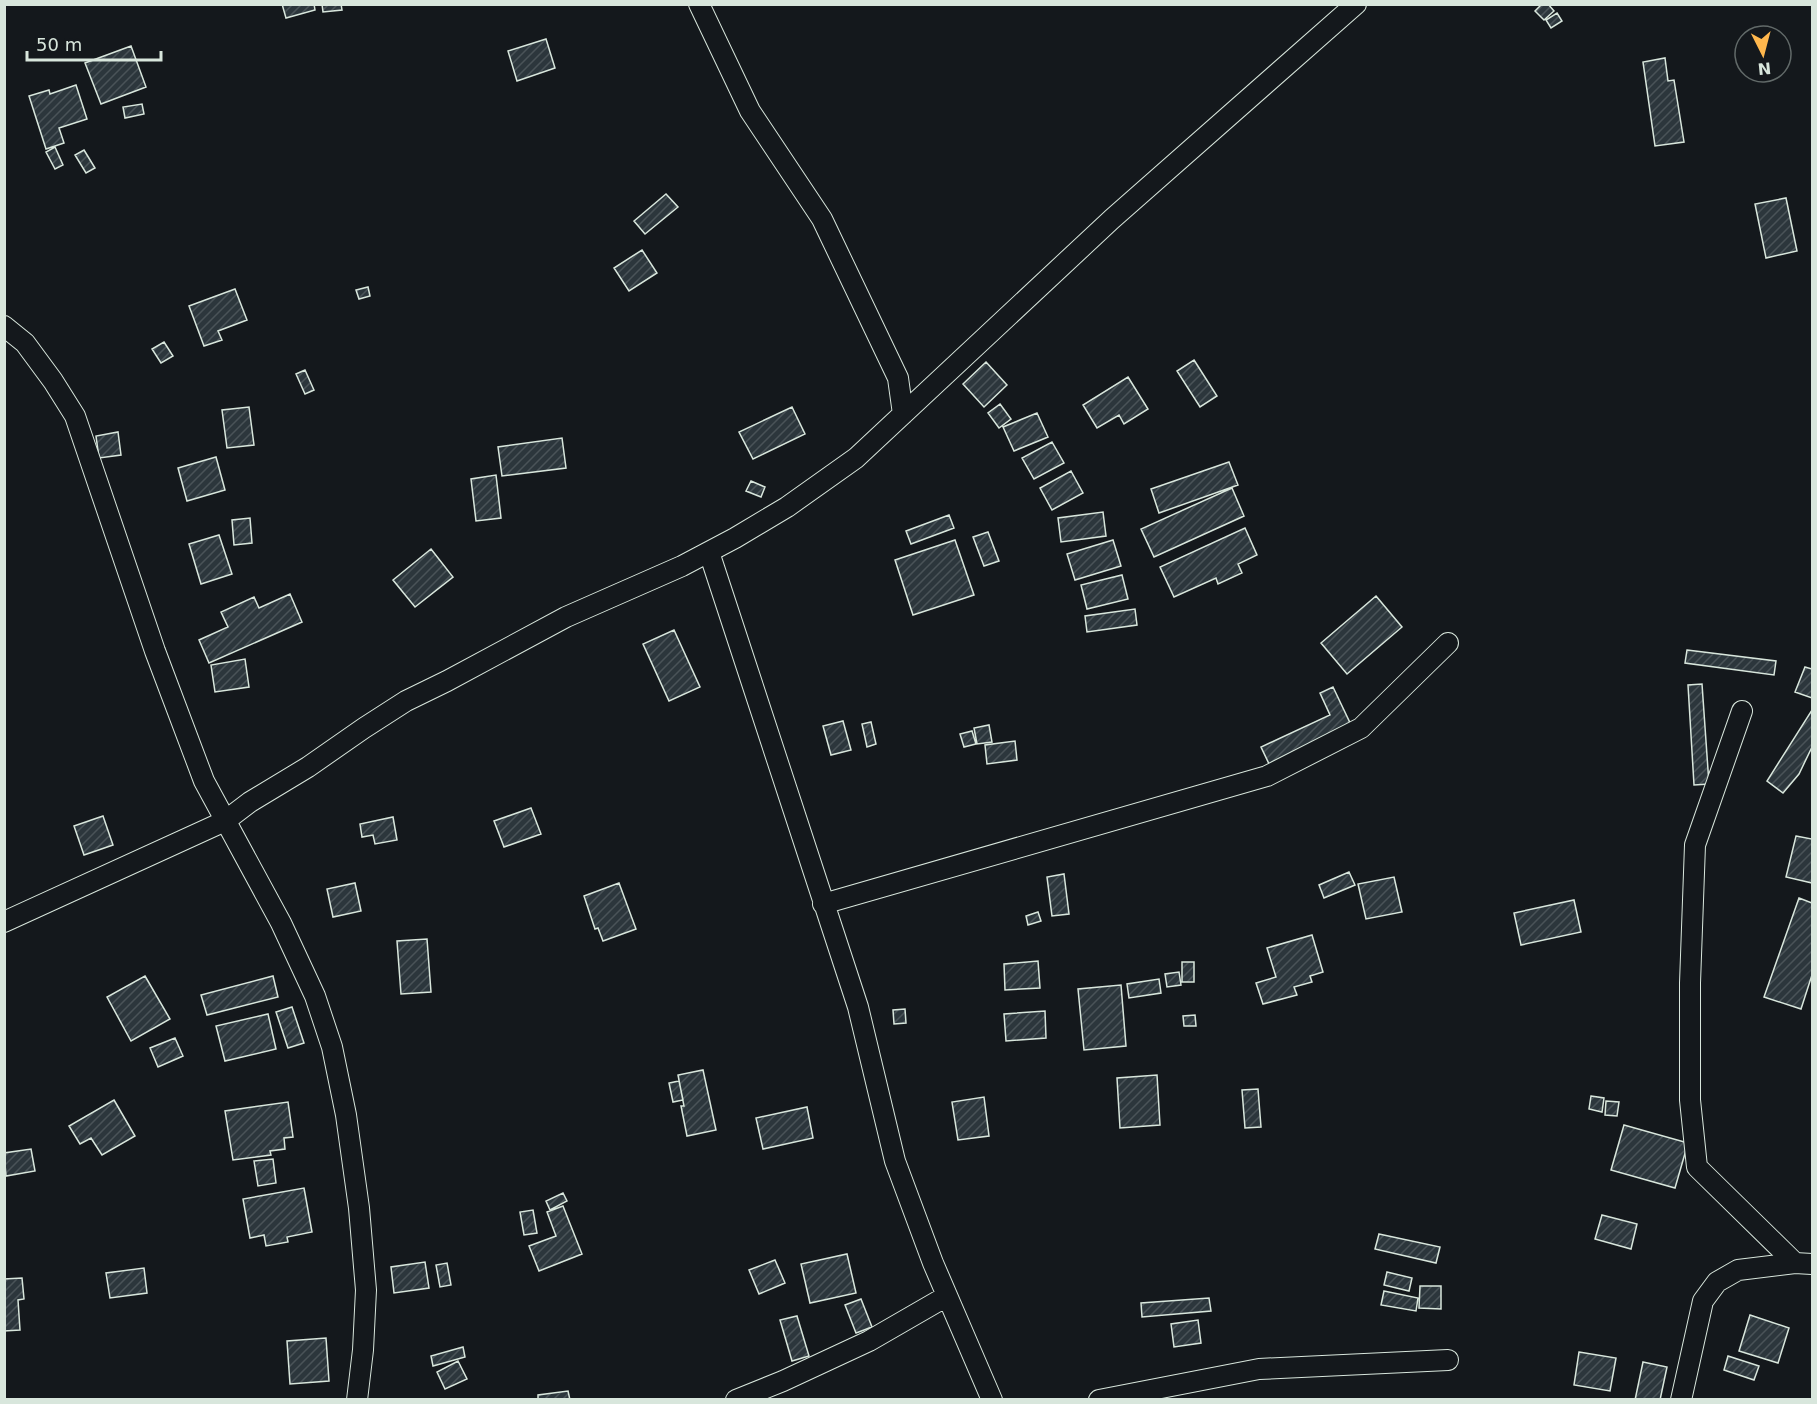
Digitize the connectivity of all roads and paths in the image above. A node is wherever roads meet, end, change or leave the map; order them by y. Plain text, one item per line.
1 (699, 4) edge
2 (1356, 4) edge
3 (4, 326) edge
4 (903, 414) junction
5 (709, 552) junction
6 (1448, 643) dead end
7 (1742, 711) dead end
8 (225, 821) junction
9 (823, 904) junction
10 (4, 922) edge
11 (1804, 1263) edge
12 (947, 1296) junction
13 (1448, 1360) dead end
14 (357, 1400) edge
15 (736, 1400) edge
16 (992, 1400) edge
17 (1099, 1400) edge
18 (1681, 1400) edge

1 - 4 street
2 - 4 street
3 - 8 street
4 - 5 street
5 - 8 street
5 - 9 street
6 - 9 street
7 - 11 street
8 - 10 street
8 - 14 street
9 - 12 street
11 - 18 street
12 - 15 street
12 - 16 street
13 - 17 street

